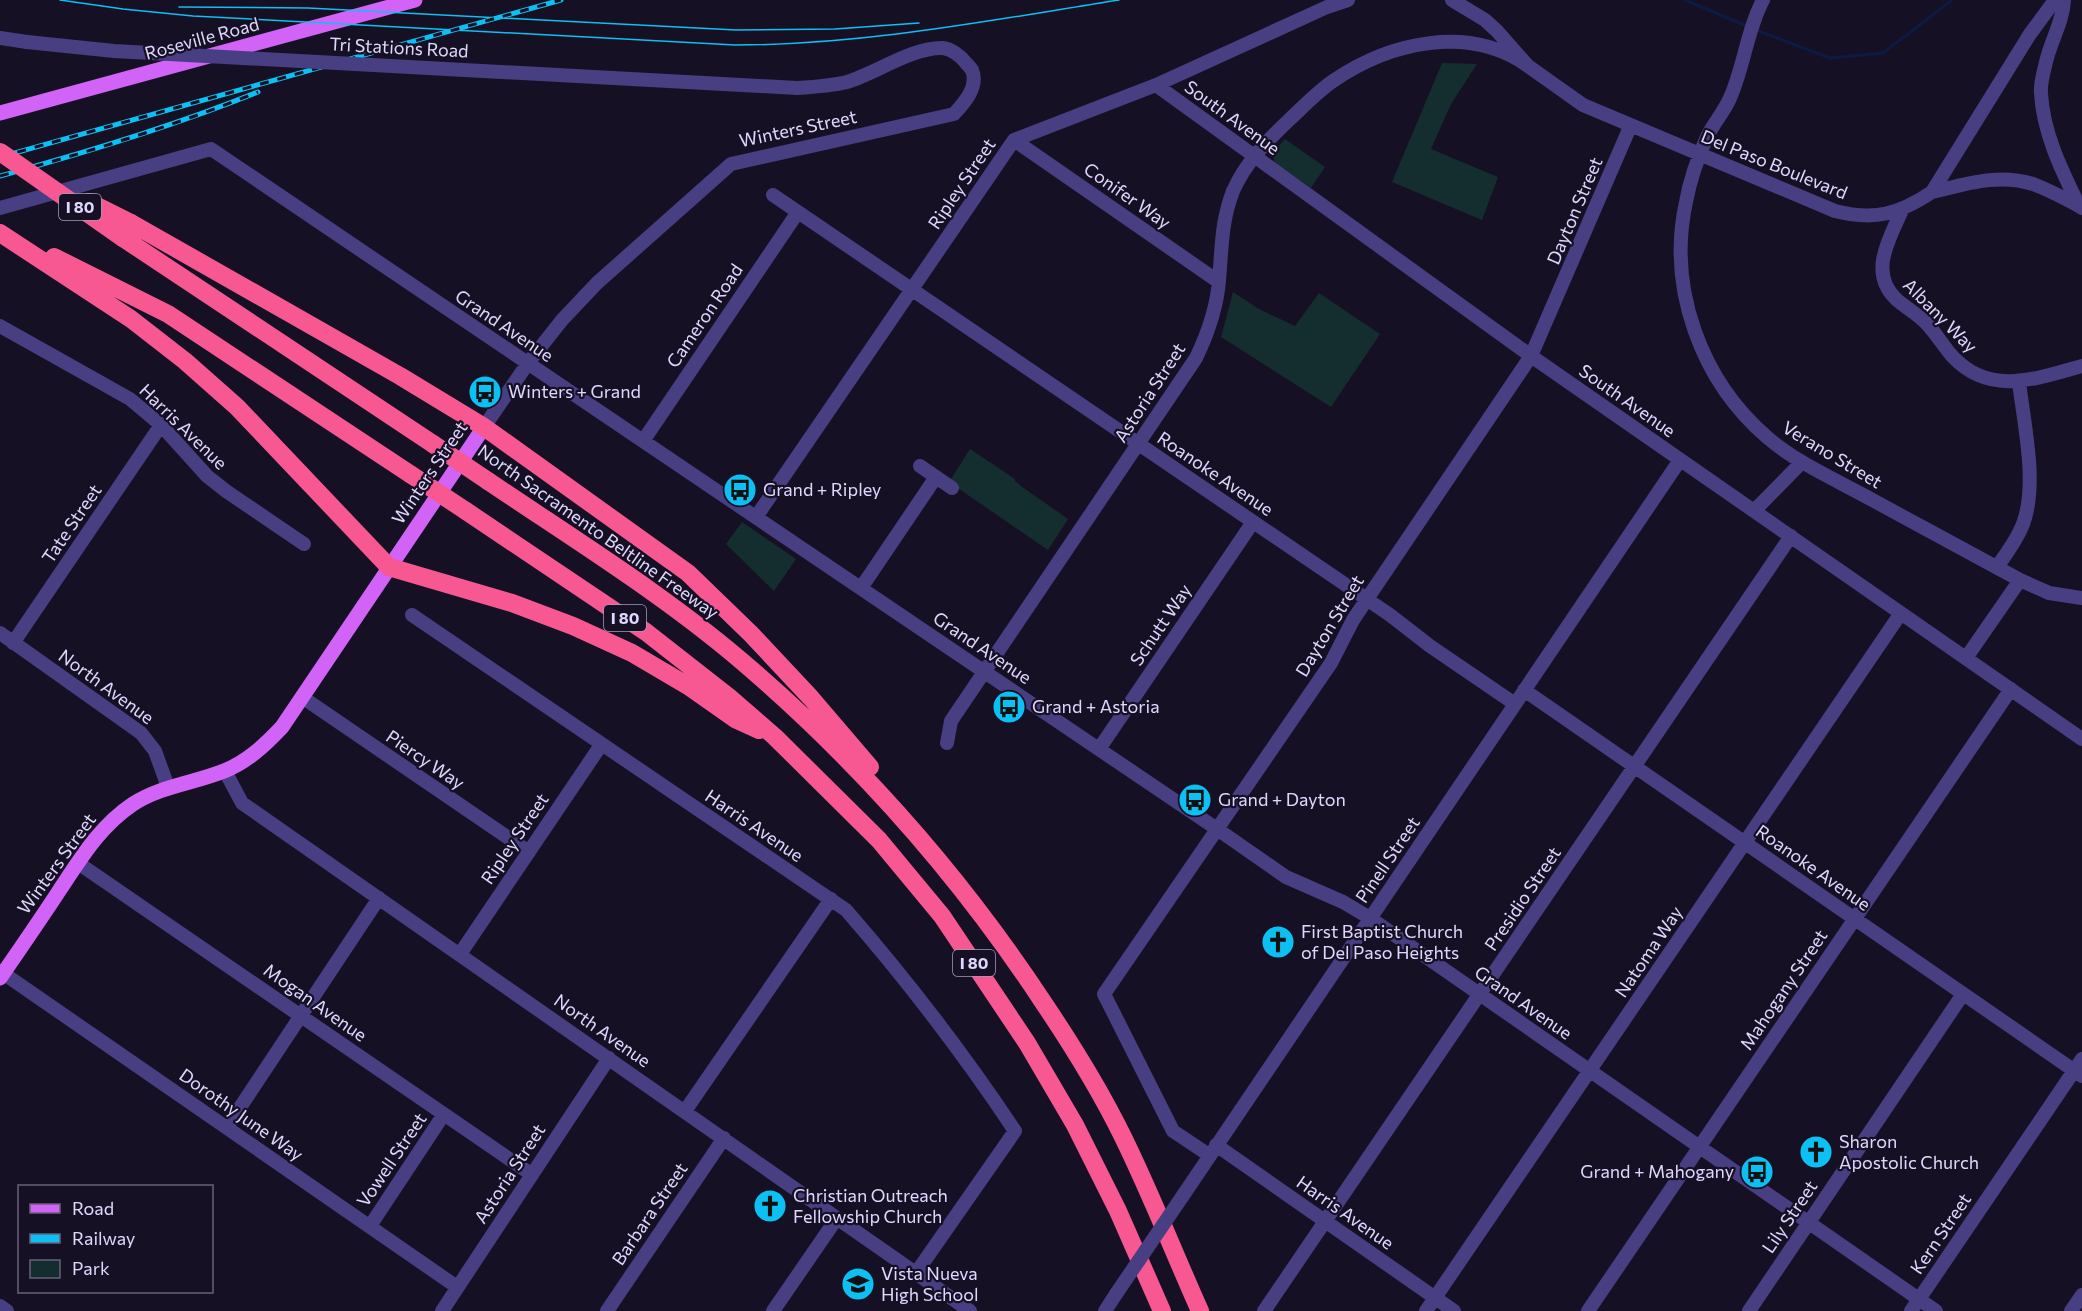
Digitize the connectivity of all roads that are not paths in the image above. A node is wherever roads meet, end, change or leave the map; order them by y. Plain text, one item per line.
1 (414, 0) edge
2 (1348, 0) edge
3 (1452, 0) edge
4 (2055, 0) edge
5 (2064, 0) edge
6 (1761, 5) edge
7 (0, 38) edge
8 (1528, 66) junction
9 (1156, 85) junction
10 (797, 88) joint
11 (0, 113) edge
12 (1630, 127) junction
13 (1014, 140) junction
14 (0, 152) edge
15 (1700, 155) junction
16 (1254, 156) junction
17 (1932, 192) junction
18 (773, 195) dead end
19 (2081, 207) edge
20 (0, 208) edge
21 (1902, 210) junction
22 (798, 212) junction
23 (127, 230) junction
24 (0, 231) edge
25 (84, 280) junction
26 (1219, 282) junction
27 (912, 290) junction
28 (0, 326) edge
29 (1531, 356) junction
30 (528, 363) junction
31 (2082, 366) edge
32 (2019, 382) junction
33 (161, 425) junction
34 (484, 427) junction
35 (643, 441) junction
36 (1139, 444) junction
37 (1680, 460) junction
38 (1803, 462) junction
39 (920, 466) dead end
40 (936, 477) junction
41 (952, 488) dead end
42 (1754, 511) junction
43 (756, 517) junction
44 (1253, 522) junction
45 (1791, 536) junction
46 (304, 544) dead end
47 (389, 567) junction
48 (1996, 567) junction
49 (2020, 580) junction
50 (861, 588) junction
51 (2082, 598) edge
52 (1366, 599) junction
53 (1901, 613) junction
54 (412, 615) dead end
55 (0, 633) edge
56 (13, 642) junction
57 (1966, 658) junction
58 (985, 672) junction
59 (2011, 689) junction
60 (1524, 690) junction
61 (302, 698) junction
62 (1515, 704) junction
63 (775, 737) junction
64 (2082, 739) edge
65 (947, 743) dead end
66 (601, 745) junction
67 (1099, 749) junction
68 (1635, 766) junction
69 (225, 771) junction
70 (168, 788) junction
71 (1217, 829) junction
72 (1745, 843) junction
73 (529, 852) junction
74 (942, 862) junction
75 (78, 863) junction
76 (379, 898) junction
77 (831, 899) junction
78 (1370, 918) junction
79 (1854, 919) junction
80 (459, 954) junction
81 (1, 974) edge
82 (1479, 994) junction
83 (1963, 994) junction
84 (300, 1015) junction
85 (609, 1058) junction
86 (2082, 1059) edge
87 (1590, 1071) junction
88 (2078, 1074) edge
89 (685, 1111) junction
90 (444, 1114) junction
91 (227, 1128) junction
92 (1173, 1131) joint
93 (724, 1138) junction
94 (1700, 1147) junction
95 (1213, 1150) junction
96 (531, 1174) junction
97 (837, 1218) junction
98 (1325, 1221) junction
99 (1809, 1222) junction
100 (370, 1226) junction
101 (916, 1273) junction
102 (457, 1287) junction
103 (2082, 1295) edge
104 (1435, 1298) junction
105 (1919, 1299) junction
106 (0, 1306) edge
107 (7, 1311) edge
108 (441, 1311) edge
109 (607, 1311) edge
110 (773, 1311) edge
111 (970, 1311) edge
112 (1105, 1311) edge
113 (1162, 1311) edge
114 (1200, 1311) edge
115 (1264, 1311) edge
116 (1426, 1311) edge
117 (1454, 1311) edge
118 (1588, 1311) edge
119 (1749, 1311) edge
120 (1911, 1311) edge
121 (1936, 1311) edge
122 (2071, 1311) edge

1 - 11 main road, Roseville Road
2 - 9 street, Ripley Street
3 - 8 street, Del Paso Boulevard
4 - 17 street, Del Paso Boulevard
5 - 19 street
6 - 15 street, Verano Street
7 - 10 street, Tri Stations Road, bridge
8 - 12 street, Del Paso Boulevard
8 - 16 street, Astoria Street
9 - 13 street, Ripley Street
9 - 16 street, South Avenue
10 - 30 street, Winters Street
12 - 15 street, Del Paso Boulevard
12 - 29 street, Dayton Street
13 - 26 street, Conifer Way
13 - 27 street, Ripley Street
14 - 23 highway, bridge
15 - 21 street, Del Paso Boulevard
15 - 38 street, Verano Street
16 - 26 street, Astoria Street
16 - 29 street, South Avenue
17 - 19 street
17 - 21 street, Del Paso Boulevard
18 - 22 street, Roanoke Avenue
20 - 30 street, Grand Avenue
21 - 32 street, Albany Way
22 - 27 street, Roanoke Avenue
22 - 35 street, Cameron Road
23 - 34 highway
23 - 74 highway, North Sacramento Beltline Freeway / I 80, bridge
24 - 25 highway
25 - 47 highway
25 - 63 highway, I 80, bridge
26 - 36 street, Astoria Street
27 - 36 street, Roanoke Avenue
27 - 43 street, Ripley Street
28 - 33 street, Harris Avenue
29 - 37 street, South Avenue
29 - 52 street, Dayton Street
30 - 34 street, Winters Street
30 - 35 street, Grand Avenue
31 - 32 street, Albany Way
32 - 48 street
33 - 46 street, Harris Avenue
33 - 56 street, Tate Street
34 - 47 main road, Winters Street
34 - 74 highway
35 - 43 street, Grand Avenue
36 - 44 street, Roanoke Avenue
36 - 58 street, Astoria Street
37 - 42 street, South Avenue
37 - 60 street, Pinell Street
38 - 42 street
38 - 48 street, Verano Street
39 - 40 street
40 - 41 street
40 - 50 street
42 - 45 street, South Avenue
43 - 50 street, Grand Avenue
44 - 52 street, Roanoke Avenue
44 - 67 street, Schutt Way
45 - 53 street, South Avenue
45 - 68 street, Presidio Street
47 - 61 main road, Winters Street
47 - 63 highway
48 - 49 street, Verano Street
49 - 51 street, Verano Street
49 - 57 street
50 - 58 street, Grand Avenue
52 - 62 street, Roanoke Avenue
52 - 71 street, Dayton Street
53 - 57 street, South Avenue
53 - 72 street, Natoma Way
54 - 66 street, Harris Avenue
55 - 56 street, North Avenue
56 - 70 street, North Avenue
57 - 59 street, South Avenue
58 - 65 street, Astoria Street
58 - 67 street, Grand Avenue
59 - 64 street, South Avenue
59 - 79 street, Mahogany Street
60 - 62 street, Pinell Street
60 - 68 street, Roanoke Avenue
61 - 69 main road, Winters Street
61 - 73 street, Piercy Way
62 - 78 street, Pinell Street
63 - 113 highway, I 80
66 - 73 street, Ripley Street
66 - 77 street, Harris Avenue
67 - 71 street, Grand Avenue
68 - 72 street, Roanoke Avenue
68 - 82 street, Presidio Street
69 - 70 main road, Winters Street
69 - 76 street, North Avenue
70 - 75 main road, Winters Street
71 - 78 street, Grand Avenue
71 - 92 street, Dayton Street
72 - 79 street, Roanoke Avenue
72 - 87 street, Natoma Way
73 - 80 street, Ripley Street
74 - 114 highway, North Sacramento Beltline Freeway / I 80
75 - 81 main road, Winters Street
75 - 84 street, Mogan Avenue
76 - 80 street, North Avenue
76 - 84 street
77 - 89 street
77 - 101 street, Harris Avenue
78 - 82 street, Grand Avenue
78 - 95 street, Pinell Street
79 - 83 street, Roanoke Avenue
79 - 94 street, Mahogany Street
80 - 85 street, North Avenue
81 - 91 street, Dorothy June Way
82 - 87 street, Grand Avenue
82 - 98 street, Presidio Street
83 - 88 street, Roanoke Avenue
83 - 99 street, Lily Street
84 - 90 street, Mogan Avenue
84 - 91 street
85 - 89 street, North Avenue
85 - 96 street, Astoria Street
86 - 88 street, Kern Street
87 - 94 street, Grand Avenue
87 - 104 street, Natoma Way
88 - 105 street, Kern Street
89 - 93 street, North Avenue
90 - 96 street, Mogan Avenue
90 - 100 street, Vowell Street
91 - 100 street, Dorothy June Way
92 - 95 street, Harris Avenue
93 - 97 street, North Avenue
93 - 109 street, Barbara Street
94 - 99 street, Grand Avenue
94 - 118 street, Mahogany Street
95 - 98 street, Harris Avenue
95 - 112 street, Pinell Street, bridge
96 - 102 street, Astoria Street
97 - 101 street, North Avenue
97 - 110 street
98 - 104 street, Harris Avenue
98 - 115 street, Presidio Street
99 - 105 street, Grand Avenue
99 - 119 street, Lily Street
100 - 102 street, Dorothy June Way
101 - 111 street, North Avenue
102 - 108 street, Astoria Street
103 - 122 street
104 - 116 street, Natoma Way
104 - 117 street, Harris Avenue
105 - 120 street, Kern Street
105 - 121 street, Grand Avenue
106 - 107 street

